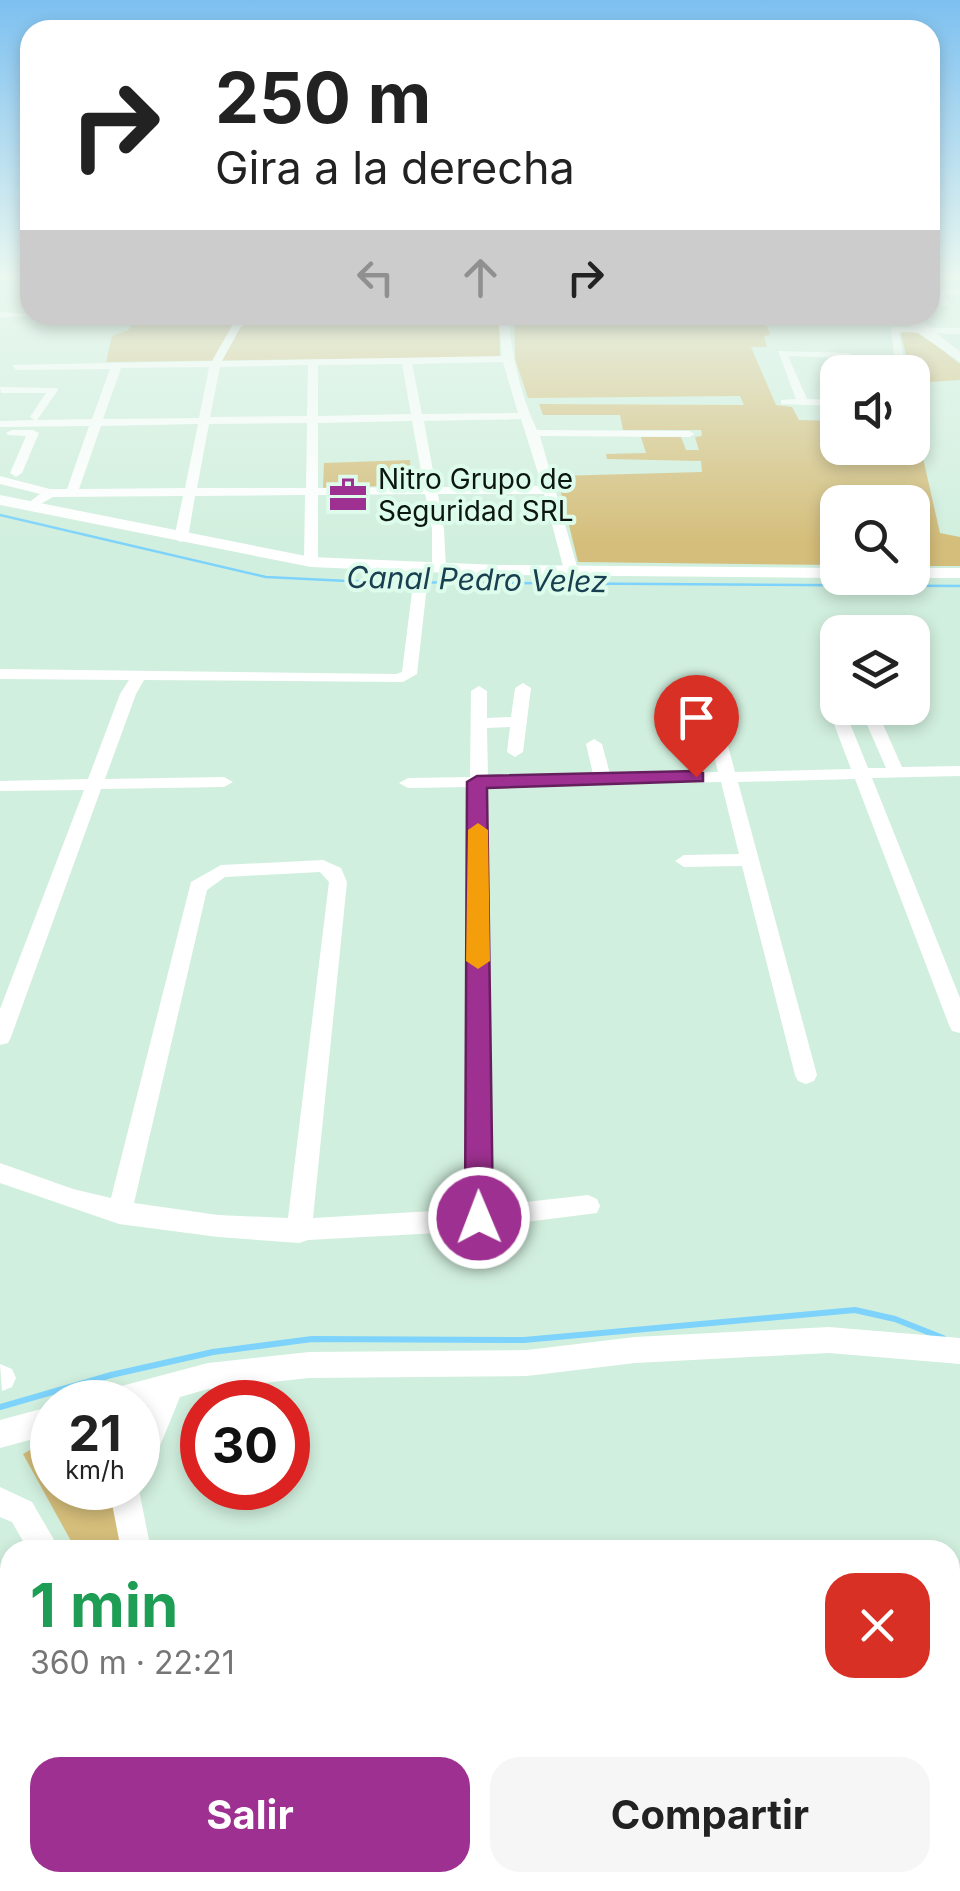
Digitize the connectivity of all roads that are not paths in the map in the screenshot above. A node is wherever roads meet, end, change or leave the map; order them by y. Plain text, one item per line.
1 (4, 366) edge
2 (41, 366) edge
3 (115, 366) edge
4 (215, 366) edge
5 (313, 366) edge
6 (409, 366) edge
7 (508, 366) edge
8 (787, 366) edge
9 (16, 367) junction
10 (59, 374) dead end
11 (2, 388) edge
12 (784, 402) dead end
13 (802, 403) junction
14 (820, 403) edge
15 (527, 416) junction
16 (36, 417) dead end
17 (420, 420) junction
18 (312, 421) junction
19 (205, 422) junction
20 (0, 424) edge
21 (94, 424) junction
22 (533, 432) junction
23 (0, 434) edge
24 (689, 434) dead end
25 (16, 472) dead end
26 (0, 480) edge
27 (547, 490) junction
28 (310, 491) junction
29 (191, 492) junction
30 (431, 492) junction
31 (50, 493) junction
32 (71, 494) junction
33 (0, 500) edge
34 (30, 506) junction
35 (182, 538) junction
36 (311, 562) junction
37 (571, 570) junction
38 (820, 572) edge
39 (930, 573) edge
40 (960, 574) edge
41 (426, 575) junction
42 (5, 674) edge
43 (140, 674) junction
44 (523, 688) dead end
45 (478, 691) dead end
46 (0, 696) edge
47 (712, 720) dead end
48 (519, 722) junction
49 (478, 723) junction
50 (843, 725) edge
51 (875, 725) edge
52 (594, 744) dead end
53 (515, 752) dead end
54 (960, 770) edge
55 (896, 772) junction
56 (862, 774) junction
57 (728, 776) junction
58 (603, 779) junction
59 (224, 782) dead end
60 (477, 782) junction
61 (96, 783) junction
62 (408, 783) dead end
63 (0, 786) edge
64 (749, 860) junction
65 (684, 861) dead end
66 (960, 1026) edge
67 (0, 1038) edge
68 (806, 1075) dead end
69 (0, 1173) edge
70 (588, 1206) dead end
71 (119, 1213) junction
72 (479, 1218) junction
73 (299, 1232) junction
74 (960, 1351) edge
75 (170, 1387) junction
76 (160, 1390) edge
77 (160, 1410) edge
78 (30, 1426) edge
79 (0, 1434) edge
80 (0, 1502) edge
81 (132, 1510) edge
82 (38, 1540) edge
83 (135, 1540) edge

1 - 9 street
2 - 9 street
3 - 21 street
4 - 19 street
5 - 18 street
6 - 17 street
7 - 15 street
8 - 13 street
9 - 11 street
10 - 11 street
11 - 16 street
12 - 13 street
13 - 14 street
15 - 17 street
15 - 22 street
17 - 18 street
17 - 30 street
18 - 19 street
18 - 28 street
19 - 21 street
19 - 29 street
20 - 21 street
21 - 32 street
22 - 24 street
22 - 27 street
23 - 25 street
26 - 31 street
27 - 30 street
27 - 37 street
28 - 29 street
28 - 30 street
28 - 36 street
29 - 32 street
29 - 35 street
30 - 41 street
31 - 32 street
31 - 34 street
33 - 34 street
34 - 35 street
35 - 36 street
36 - 41 street
37 - 38 street
37 - 41 street
39 - 40 street
41 - 43 street
42 - 43 street
42 - 46 street
43 - 61 street
44 - 48 street
45 - 49 street
47 - 57 street
48 - 49 street
48 - 53 street
49 - 60 street
50 - 56 street
51 - 55 street
52 - 58 street
54 - 55 street
55 - 56 street
56 - 57 street
56 - 66 street
57 - 58 street
57 - 64 street
58 - 60 street
59 - 61 street
60 - 62 street
60 - 72 street
61 - 63 street
61 - 67 street
64 - 65 street
64 - 68 street
69 - 71 street
70 - 72 street
71 - 73 street
71 - 73 street
72 - 73 street
74 - 75 street
75 - 76 street
75 - 77 street
78 - 79 street
80 - 82 street
81 - 83 street

